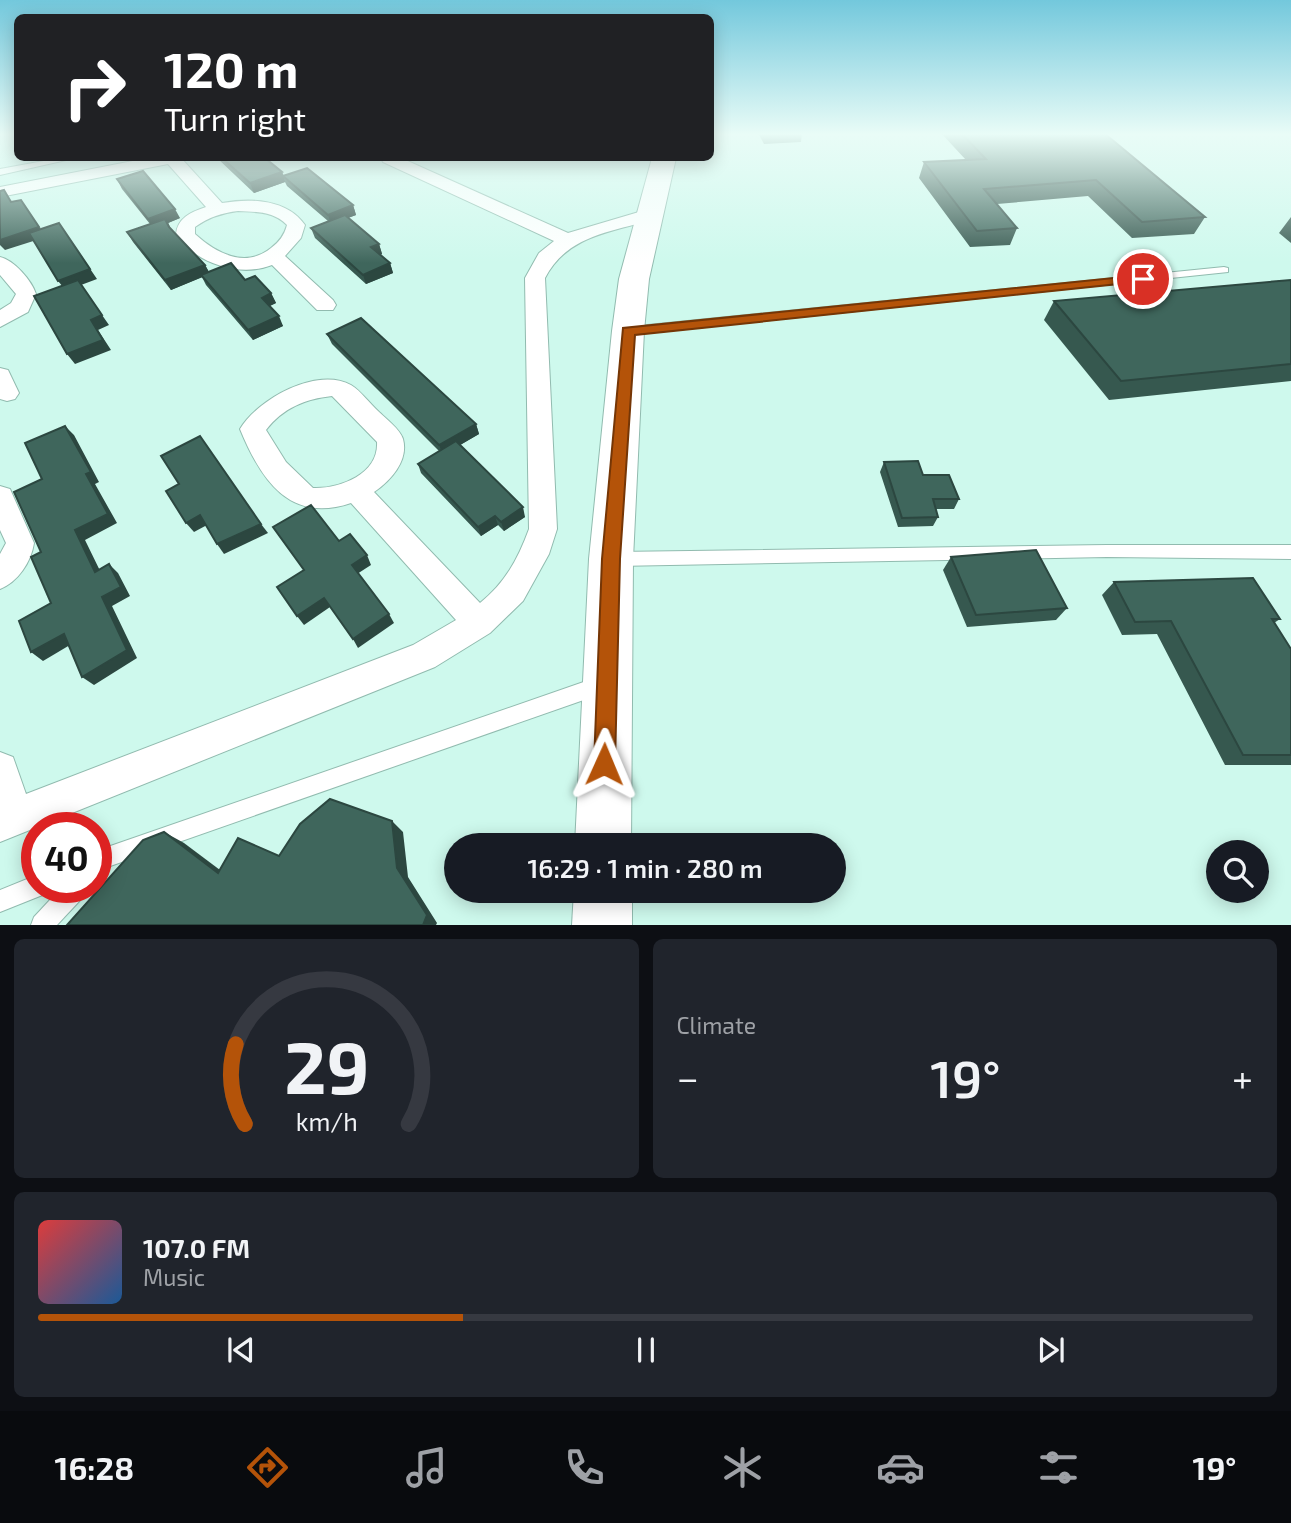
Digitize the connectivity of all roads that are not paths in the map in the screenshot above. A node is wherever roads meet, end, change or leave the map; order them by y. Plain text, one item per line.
1 (80, 176) edge
2 (188, 176) edge
3 (428, 176) edge
4 (659, 176) edge
5 (0, 192) edge
6 (217, 208) junction
7 (649, 215) junction
8 (566, 240) junction
9 (275, 257) junction
10 (0, 263) edge
11 (1224, 270) dead end
12 (325, 305) dead end
13 (0, 320) edge
14 (628, 331) junction
15 (357, 492) junction
16 (0, 497) edge
17 (1291, 552) edge
18 (611, 559) junction
19 (0, 576) edge
20 (479, 623) junction
21 (606, 684) junction
22 (0, 770) edge
23 (7, 820) edge
24 (603, 833) edge
25 (112, 857) edge
26 (21, 892) edge
27 (0, 901) edge
28 (62, 903) edge
29 (603, 903) edge
30 (42, 925) edge
31 (602, 925) edge

1 - 5 street
2 - 6 street
3 - 8 street
4 - 7 street
6 - 9 street
6 - 9 street
7 - 8 street
7 - 14 street
8 - 20 street
9 - 12 street
10 - 13 street
11 - 14 lane
14 - 18 street
15 - 15 street
15 - 20 street
16 - 19 street
17 - 18 lane
18 - 21 street
20 - 23 street
21 - 24 street
21 - 25 lane
22 - 23 street
26 - 27 lane
28 - 30 lane
29 - 31 street

